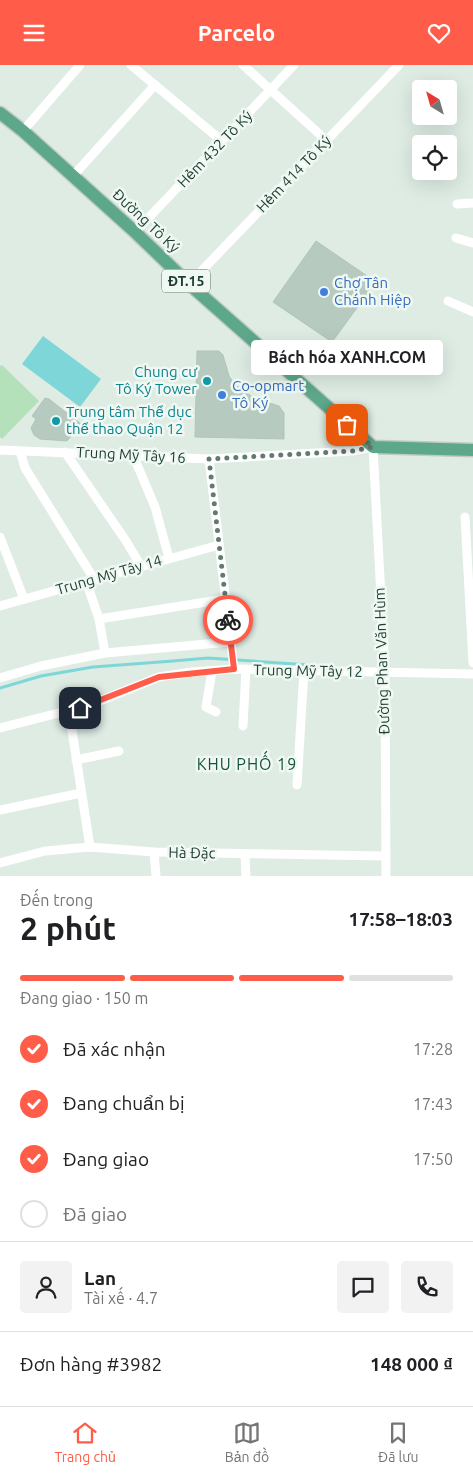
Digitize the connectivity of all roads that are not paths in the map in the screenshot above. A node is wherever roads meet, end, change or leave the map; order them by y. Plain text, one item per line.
1 (80, 65) edge
2 (131, 65) edge
3 (243, 65) edge
4 (294, 65) edge
5 (399, 65) edge
6 (155, 85) junction
7 (270, 90) junction
8 (0, 113) edge
9 (23, 131) junction
10 (326, 140) junction
11 (222, 141) junction
12 (73, 176) junction
13 (473, 203) edge
14 (458, 204) dead end
15 (135, 232) junction
16 (456, 238) dead end
17 (473, 243) edge
18 (189, 284) junction
19 (448, 301) dead end
20 (473, 312) edge
21 (373, 447) junction
22 (0, 450) edge
23 (473, 450) edge
24 (20, 451) junction
25 (65, 452) junction
26 (133, 455) junction
27 (209, 459) junction
28 (465, 517) dead end
29 (0, 537) edge
30 (219, 545) junction
31 (169, 559) junction
32 (141, 566) junction
33 (90, 580) junction
34 (24, 599) junction
35 (225, 599) junction
36 (0, 607) edge
37 (99, 619) junction
38 (230, 642) junction
39 (105, 653) junction
40 (473, 663) edge
41 (233, 667) junction
42 (246, 669) junction
43 (212, 671) junction
44 (304, 671) junction
45 (385, 672) junction
46 (473, 674) edge
47 (0, 678) edge
48 (69, 711) junction
49 (216, 712) dead end
50 (243, 726) dead end
51 (0, 728) edge
52 (119, 751) dead end
53 (76, 760) junction
54 (297, 785) dead end
55 (81, 793) junction
56 (0, 810) edge
57 (90, 847) junction
58 (154, 852) junction
59 (245, 855) junction
60 (385, 856) junction
61 (0, 863) edge
62 (156, 876) edge
63 (246, 876) edge
64 (386, 876) edge

1 - 9 street
2 - 6 street
3 - 7 street
4 - 7 street, Hẻm 432 Tô Ký
5 - 10 street, Hẻm 414 Tô Ký
6 - 11 street
6 - 12 street
7 - 10 street
7 - 11 street, Hẻm 432 Tô Ký
8 - 9 main road, Đường Tô Ký / ĐT.15
9 - 12 main road, Đường Tô Ký / ĐT.15
10 - 18 street, Hẻm 414 Tô Ký
11 - 15 street, Hẻm 432 Tô Ký
12 - 15 main road, Đường Tô Ký / ĐT.15
13 - 14 street
15 - 18 main road, Đường Tô Ký / ĐT.15
16 - 17 street
18 - 21 main road, Đường Tô Ký / ĐT.15
19 - 20 street
21 - 23 main road
21 - 27 street, Trung Mỹ Tây 16
21 - 45 street, Đường Phan Văn Hùm
22 - 24 street, Trung Mỹ Tây 16
24 - 25 street, Trung Mỹ Tây 16
24 - 33 street
25 - 26 street, Trung Mỹ Tây 16
25 - 32 street
26 - 27 street, Trung Mỹ Tây 16
26 - 31 street
27 - 30 street
28 - 40 street
29 - 34 street
30 - 31 street, Trung Mỹ Tây 14
30 - 35 street
31 - 32 street, Trung Mỹ Tây 14
32 - 33 street, Trung Mỹ Tây 14
33 - 34 street, Trung Mỹ Tây 14
33 - 37 street
34 - 36 street, Trung Mỹ Tây 14
35 - 37 street
35 - 38 street
37 - 39 street
38 - 39 street
38 - 41 street
39 - 47 street
41 - 42 street, Trung Mỹ Tây 12
41 - 43 street, Trung Mỹ Tây 12
42 - 44 street, Trung Mỹ Tây 12
42 - 50 street
43 - 48 street, Trung Mỹ Tây 12
43 - 49 street
44 - 45 street, Trung Mỹ Tây 12
44 - 54 street
45 - 46 street, Trung Mỹ Tây 12
45 - 60 street, Đường Phan Văn Hùm
48 - 51 street, Trung Mỹ Tây 12
48 - 53 street
52 - 53 street
53 - 55 street
55 - 56 street
55 - 57 street
57 - 58 street, Hà Đặc
57 - 61 street, Hà Đặc
58 - 59 street, Hà Đặc
58 - 62 street
59 - 60 street, Hà Đặc
59 - 63 street
60 - 64 street, Đường Phan Văn Hùm

